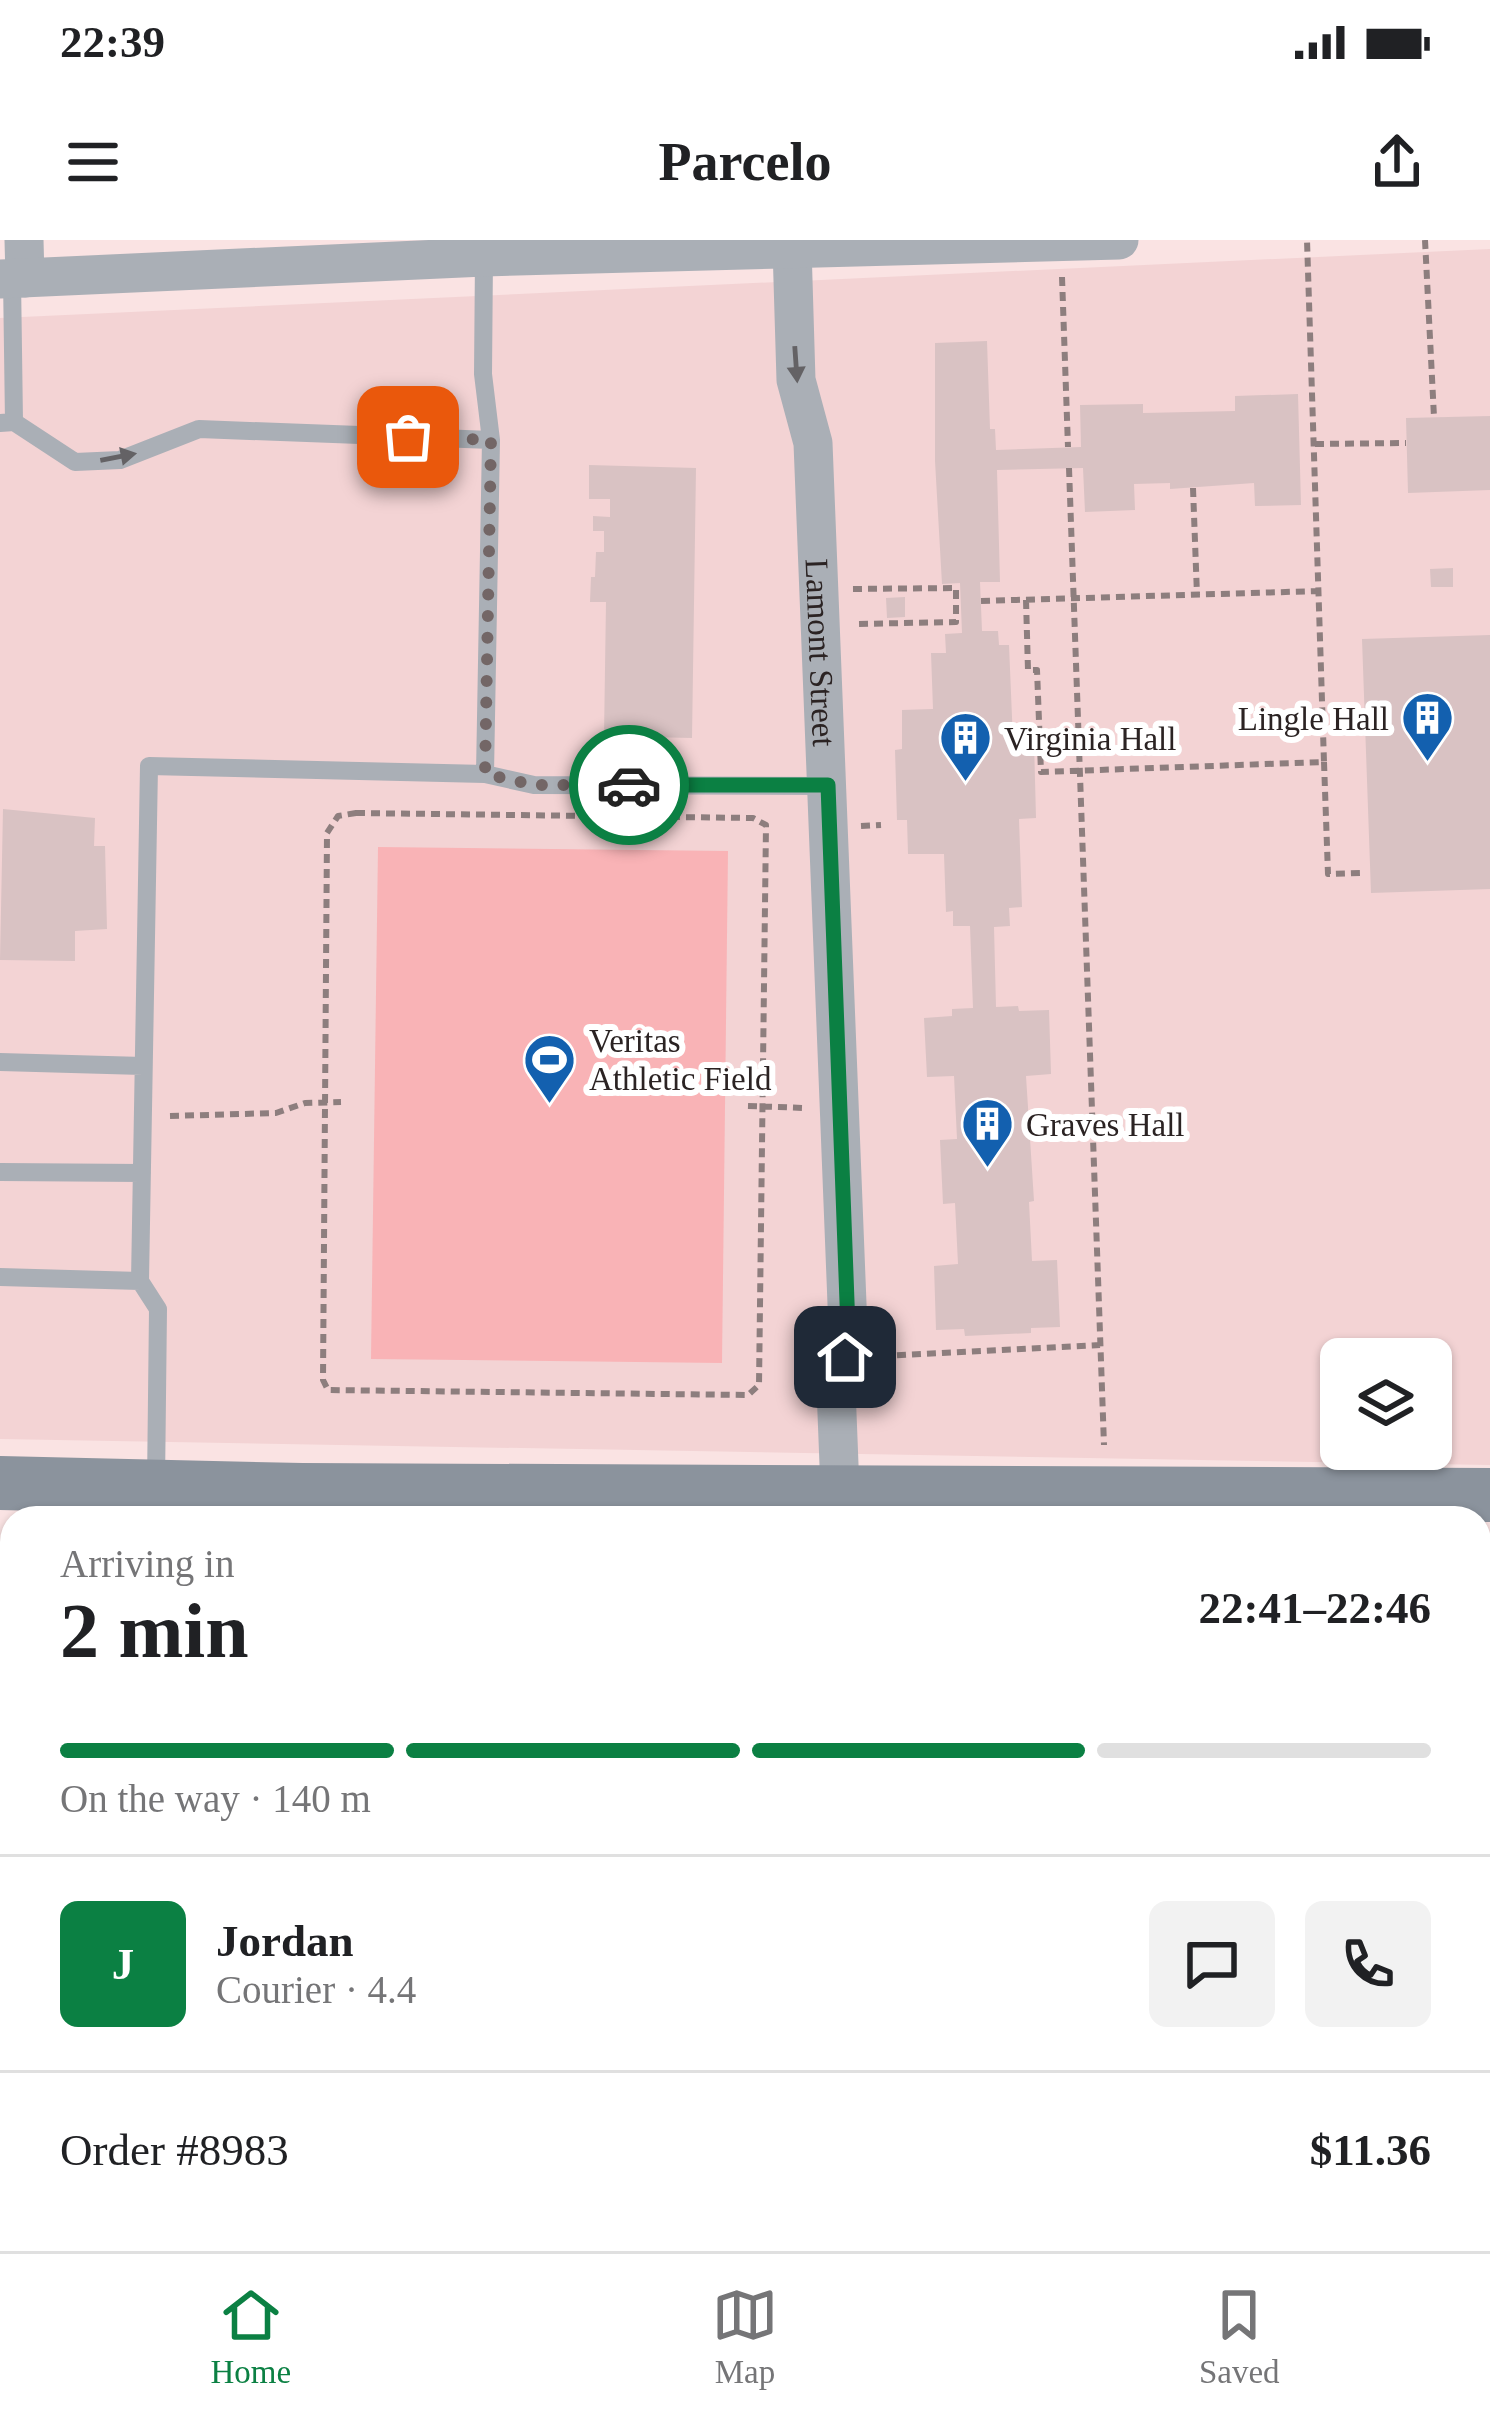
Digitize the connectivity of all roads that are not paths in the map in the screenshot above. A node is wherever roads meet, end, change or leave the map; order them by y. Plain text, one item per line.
1 (1119, 240) edge
2 (1035, 241) edge
3 (792, 247) junction
4 (484, 257) junction
5 (15, 269) edge
6 (7, 423) edge
7 (491, 440) junction
8 (485, 774) junction
9 (828, 785) junction
10 (0, 1062) edge
11 (143, 1066) junction
12 (0, 1172) edge
13 (142, 1173) junction
14 (0, 1277) edge
15 (140, 1281) junction
16 (0, 1483) edge
17 (156, 1484) junction
18 (1490, 1495) edge
19 (841, 1504) edge

1 - 2 street
2 - 3 street
3 - 4 street
3 -> 9 street, Lamont Street
4 - 5 street
4 - 7 lane
5 - 6 lane
6 -> 7 lane
7 - 8 lane
8 - 9 lane
8 - 11 lane
9 - 19 street, Lamont Street
10 - 11 lane
11 - 13 lane
12 - 13 lane
13 - 15 lane
14 - 15 lane
15 - 17 lane
16 - 17 street
17 - 19 street
18 - 19 street

